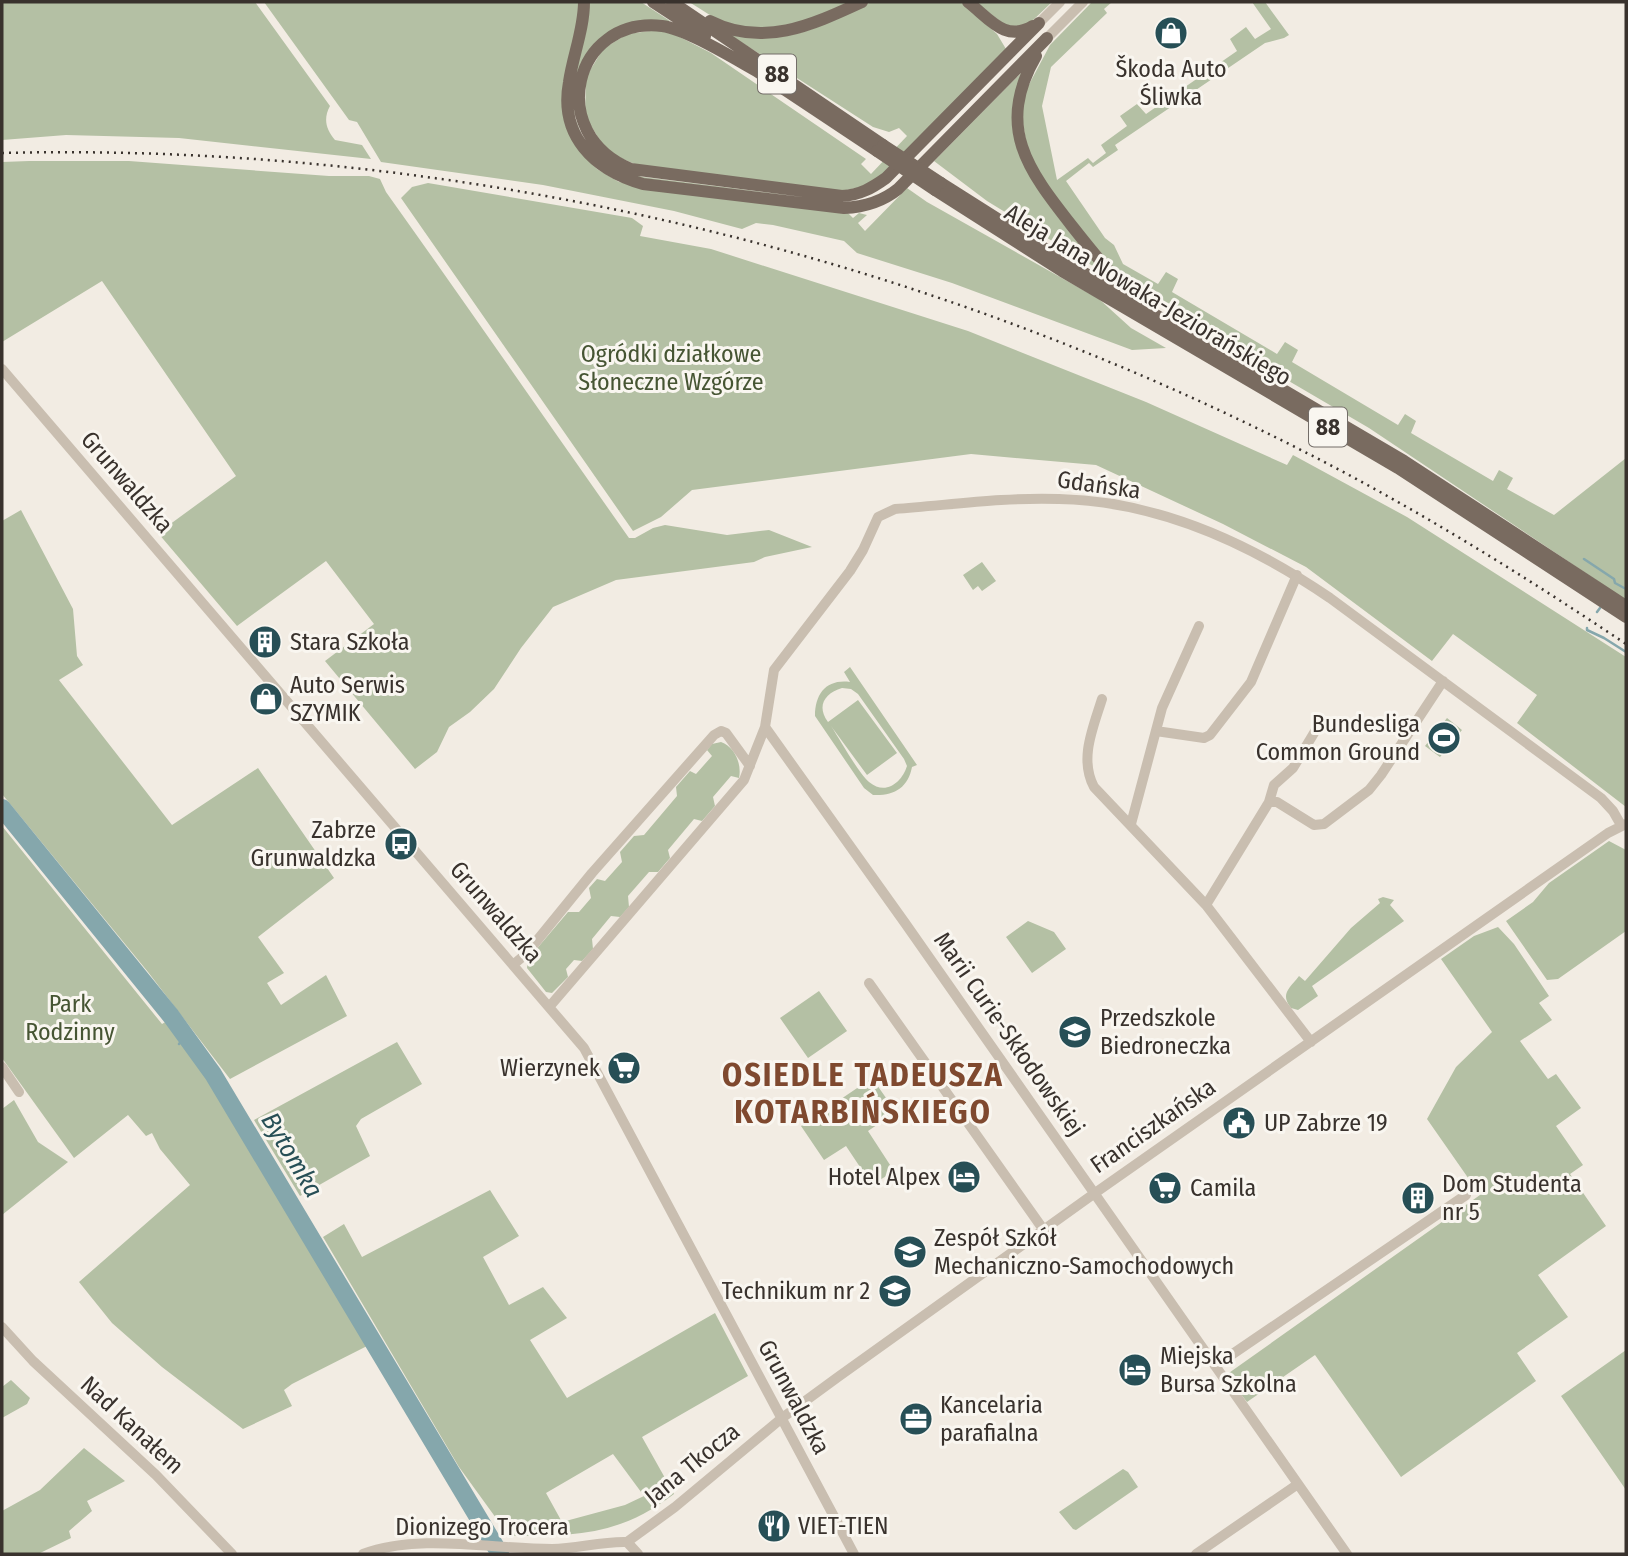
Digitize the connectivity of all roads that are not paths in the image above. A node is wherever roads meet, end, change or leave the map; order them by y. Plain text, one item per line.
1 (584, 2) edge
2 (653, 2) edge
3 (672, 2) edge
4 (862, 2) edge
5 (968, 2) edge
6 (1060, 2) edge
7 (1080, 4) edge
8 (1040, 23) junction
9 (998, 28) junction
10 (1047, 38) junction
11 (1009, 53) junction
12 (762, 74) junction
13 (1003, 84) junction
14 (880, 148) junction
15 (938, 186) junction
16 (1170, 324) junction
17 (2, 369) edge
18 (1297, 575) junction
19 (1626, 606) edge
20 (1626, 617) edge
21 (1199, 626) dead end
22 (1443, 681) junction
23 (1102, 699) dead end
24 (765, 727) junction
25 (1317, 728) dead end
26 (1156, 732) junction
27 (750, 766) junction
28 (1269, 802) junction
29 (1131, 824) junction
30 (1624, 825) edge
31 (1206, 905) junction
32 (514, 964) junction
33 (869, 984) dead end
34 (550, 1006) junction
35 (1311, 1042) junction
36 (2, 1067) edge
37 (19, 1092) dead end
38 (1094, 1193) junction
39 (1466, 1195) dead end
40 (1043, 1229) junction
41 (2, 1327) edge
42 (1215, 1366) junction
43 (782, 1418) junction
44 (1298, 1484) junction
45 (627, 1542) junction
46 (232, 1554) edge
47 (363, 1554) edge
48 (638, 1554) edge
49 (854, 1554) edge
50 (1196, 1554) edge
51 (1347, 1554) edge

1 - 13 main road
2 - 12 main road, Aleja Jana Nowaka-Jeziorańskiego / 88
3 - 4 main road
3 - 14 main road, Aleja Jana Nowaka-Jeziorańskiego / 88
5 - 9 main road
6 - 8 street
7 - 10 street
8 - 9 main road
8 - 11 main road
9 - 11 main road
10 - 13 main road
10 - 16 main road
11 - 12 main road
11 - 13 main road
12 - 14 main road, Aleja Jana Nowaka-Jeziorańskiego / 88
14 - 15 main road, Aleja Jana Nowaka-Jeziorańskiego / 88, bridge
15 - 16 main road, Aleja Jana Nowaka-Jeziorańskiego / 88
15 - 20 main road, Aleja Jana Nowaka-Jeziorańskiego / 88
16 - 19 main road, Aleja Jana Nowaka-Jeziorańskiego / 88
17 - 32 street, Grunwaldzka
18 - 22 street, Gdańska
18 - 24 street, Gdańska
18 - 26 street
21 - 26 street
22 - 28 street
22 - 30 street, Gdańska
23 - 29 street
24 - 27 street
24 - 38 street, Marii Curie-Skłodowskiej
25 - 28 street
26 - 29 street
27 - 32 street
27 - 34 street
28 - 31 street
29 - 31 street
30 - 35 street, Franciszkańska
31 - 35 street
32 - 34 street, Grunwaldzka
33 - 40 street
34 - 43 street, Grunwaldzka
35 - 38 street, Franciszkańska
36 - 37 street
38 - 40 street, Franciszkańska
38 - 42 street, Marii Curie-Skłodowskiej
39 - 42 street
40 - 43 street, Franciszkańska
41 - 46 street, Nad Kanałem
42 - 44 street, Marii Curie-Skłodowskiej
43 - 45 street, Jana Tkocza
43 - 49 street, Grunwaldzka
44 - 50 street
44 - 51 street, Marii Curie-Skłodowskiej
45 - 47 street, Dionizego Trocera
45 - 48 street

